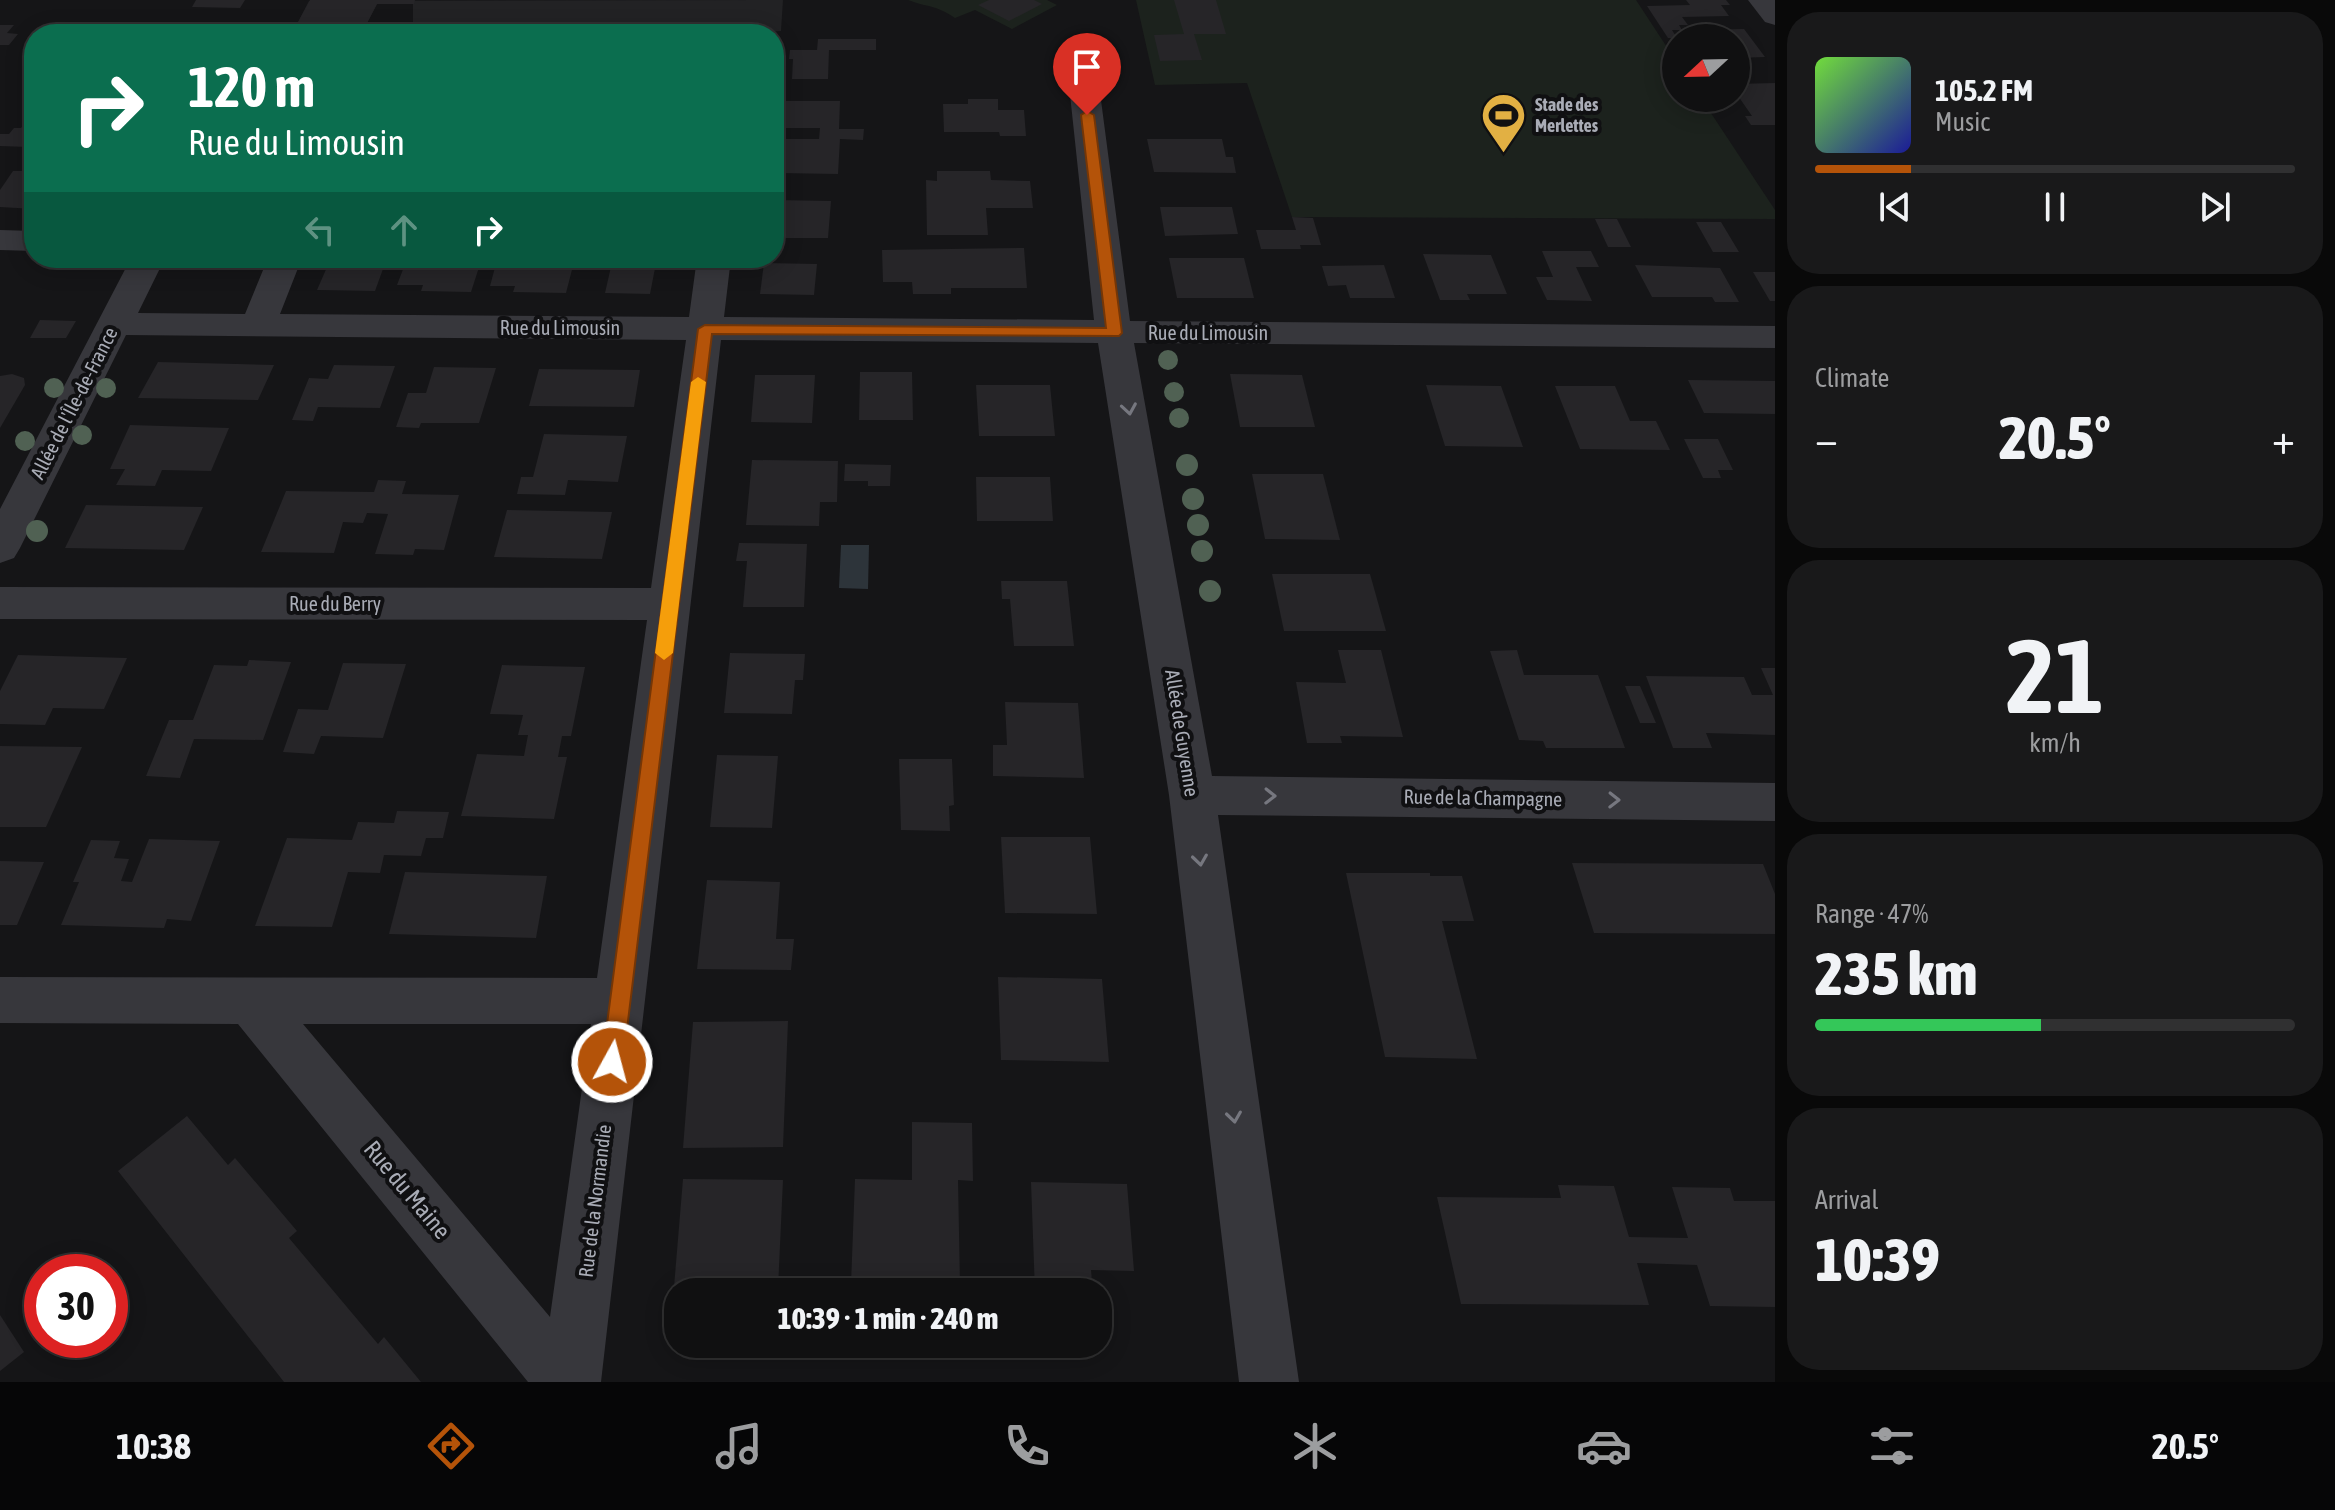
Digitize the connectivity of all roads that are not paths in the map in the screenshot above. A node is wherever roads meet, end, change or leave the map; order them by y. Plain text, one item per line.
1 (1762, 0) edge
2 (1775, 16) edge
3 (1084, 85) dead end
4 (0, 240) edge
5 (24, 241) edge
6 (143, 268) edge
7 (281, 268) edge
8 (713, 268) edge
9 (114, 324) junction
10 (258, 326) junction
11 (705, 329) junction
12 (1114, 333) junction
13 (1775, 337) edge
14 (0, 548) edge
15 (0, 603) edge
16 (670, 604) junction
17 (1192, 795) junction
18 (1775, 802) edge
19 (249, 998) junction
20 (0, 1000) edge
21 (620, 1001) junction
22 (569, 1382) edge
23 (1269, 1382) edge

1 - 2 street
3 - 12 street, Allée de Guyenne
4 - 5 street
6 - 9 street, Allée de l'Île-de-France
7 - 10 street
8 - 11 street, Rue de la Normandie
9 - 10 street, Rue du Limousin
9 - 14 street, Allée de l'Île-de-France
10 - 11 street, Rue du Limousin
11 - 12 street, Rue du Limousin
11 - 16 street, Rue de la Normandie
12 - 13 street, Rue du Limousin
12 -> 17 street, Allée de Guyenne
15 - 16 street, Rue du Berry
16 - 21 street, Rue de la Normandie
17 -> 18 street, Rue de la Champagne
17 -> 23 street, Allée de Guyenne
19 - 20 street
19 - 21 street
19 - 22 street, Rue du Maine
21 - 22 street, Rue de la Normandie

